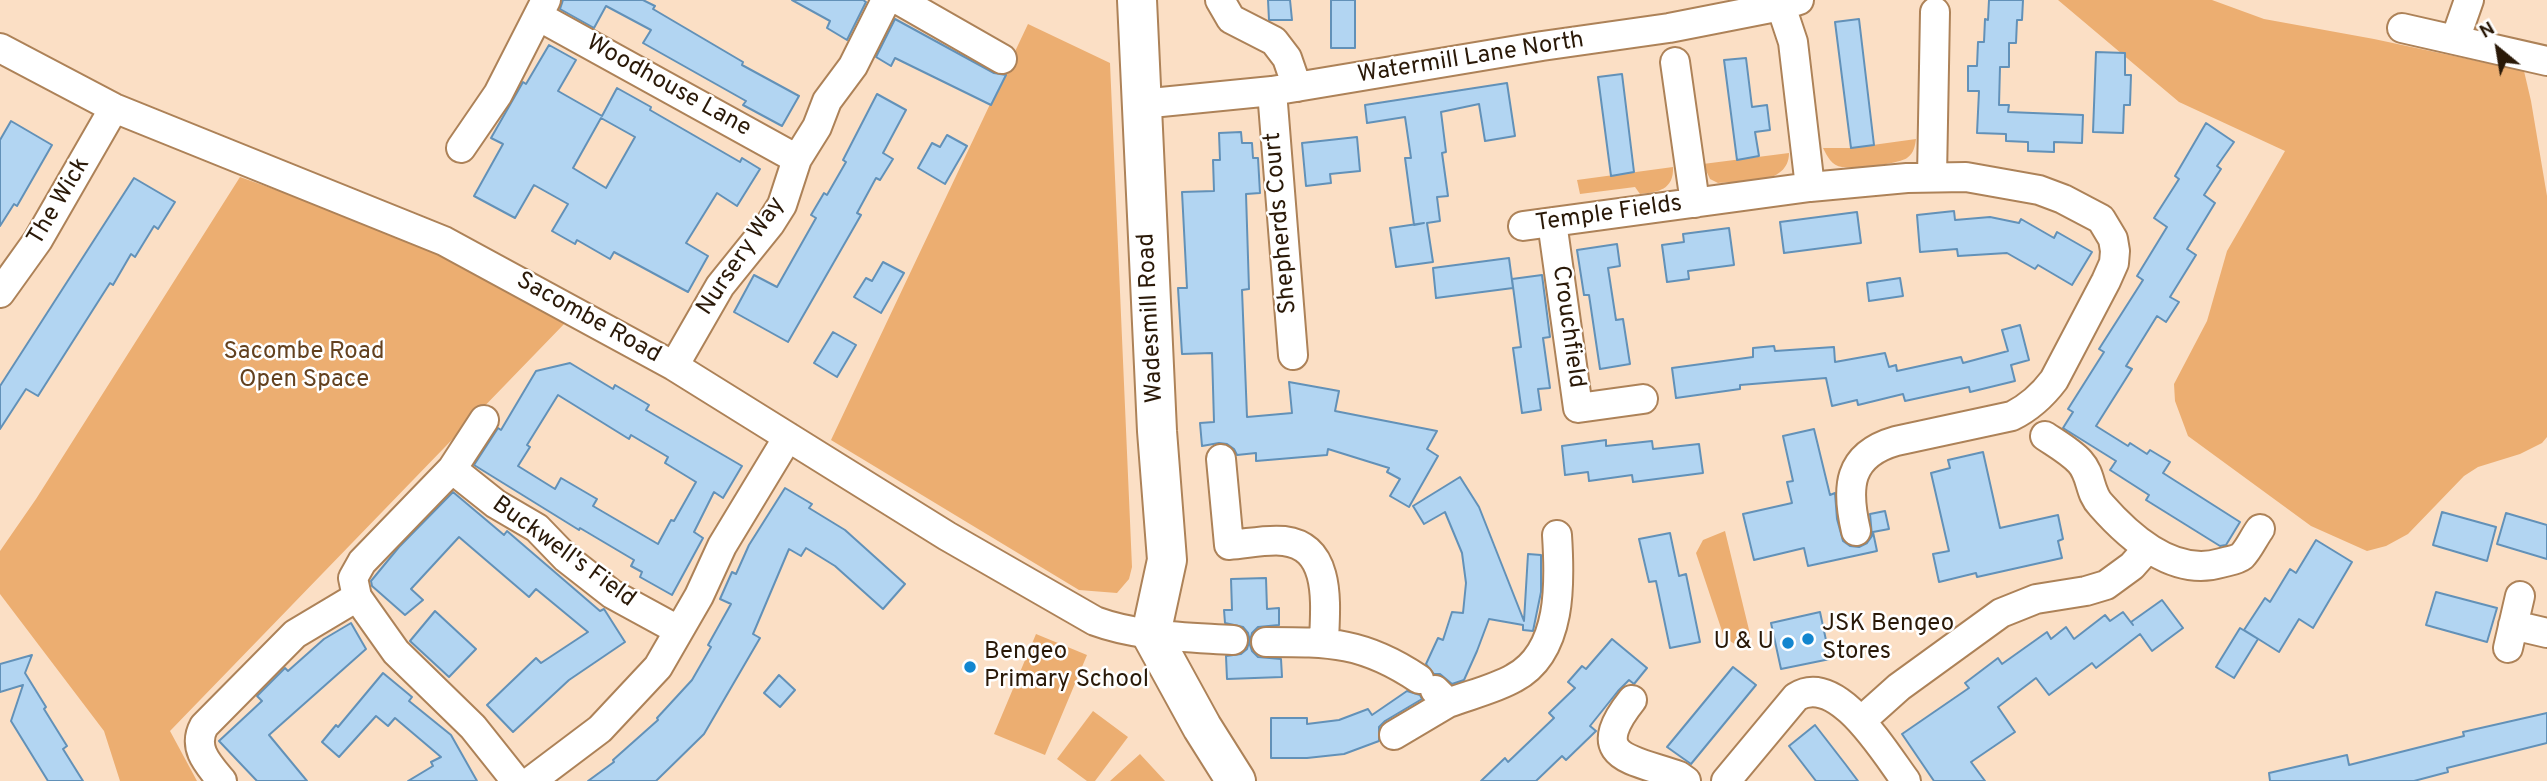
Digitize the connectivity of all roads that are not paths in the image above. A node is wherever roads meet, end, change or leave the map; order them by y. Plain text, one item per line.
1 (886, 0) edge
2 (899, 0) edge
3 (1137, 0) edge
4 (1220, 0) edge
5 (2469, 0) edge
6 (1790, 3) edge
7 (542, 8) edge
8 (1935, 12) dead end
9 (2402, 28) dead end
10 (2455, 40) junction
11 (992, 45) dead end
12 (0, 48) edge
13 (2547, 61) edge
14 (1675, 62) dead end
15 (1284, 89) junction
16 (1141, 104) junction
17 (114, 108) junction
18 (461, 148) dead end
19 (797, 159) junction
20 (1932, 177) junction
21 (1810, 187) junction
22 (1695, 203) junction
23 (1552, 222) junction
24 (1522, 226) dead end
25 (0, 292) edge
26 (1293, 355) dead end
27 (674, 366) junction
28 (1643, 399) dead end
29 (484, 420) dead end
30 (2045, 436) dead end
31 (788, 437) junction
32 (1221, 459) dead end
33 (452, 469) junction
34 (2260, 529) dead end
35 (1856, 531) dead end
36 (1557, 535) dead end
37 (2147, 549) junction
38 (2520, 596) dead end
39 (357, 597) junction
40 (678, 630) junction
41 (1151, 634) junction
42 (2547, 634) edge
43 (1233, 640) dead end
44 (1266, 642) dead end
45 (1324, 642) junction
46 (1434, 690) junction
47 (1632, 700) dead end
48 (1861, 721) junction
49 (1394, 735) dead end
50 (222, 781) edge
51 (516, 781) edge
52 (531, 781) edge
53 (1236, 781) edge
54 (1686, 781) edge
55 (1726, 781) edge
56 (1906, 781) edge

1 - 19 street, Nursery Way
2 - 11 street
3 - 16 main road, Wadesmill Road
4 - 15 street, Shepherds Court
5 - 10 street
6 - 15 street, Watermill Lane North
6 - 21 street
7 - 18 street
7 - 19 street, Woodhouse Lane
8 - 20 street
9 - 10 street
10 - 13 street
12 - 17 street, Sacombe Road
14 - 22 street, Temple Fields
15 - 16 street, Watermill Lane North
15 - 26 street, Shepherds Court
16 - 41 main road, Wadesmill Road
17 - 25 street, The Wick
17 - 27 street, Sacombe Road
19 - 27 street, Nursery Way
20 - 21 street, Temple Fields
20 - 35 street, Temple Fields
21 - 22 street, Temple Fields
22 - 23 street, Temple Fields
23 - 24 street, Temple Fields
23 - 28 street, Crouchfield
27 - 31 street, Sacombe Road
29 - 33 street
30 - 37 street
31 - 40 street
31 - 41 street, Sacombe Road
32 - 45 street
33 - 39 street
33 - 40 street, Buckwell's Field
34 - 37 street
36 - 46 street
37 - 48 street
38 - 42 street
39 - 50 street
39 - 51 street
40 - 52 street
41 - 43 street, Sacombe Road
41 - 53 main road
44 - 45 street
45 - 46 street
46 - 49 street
47 - 54 street
48 - 55 street
48 - 56 street

